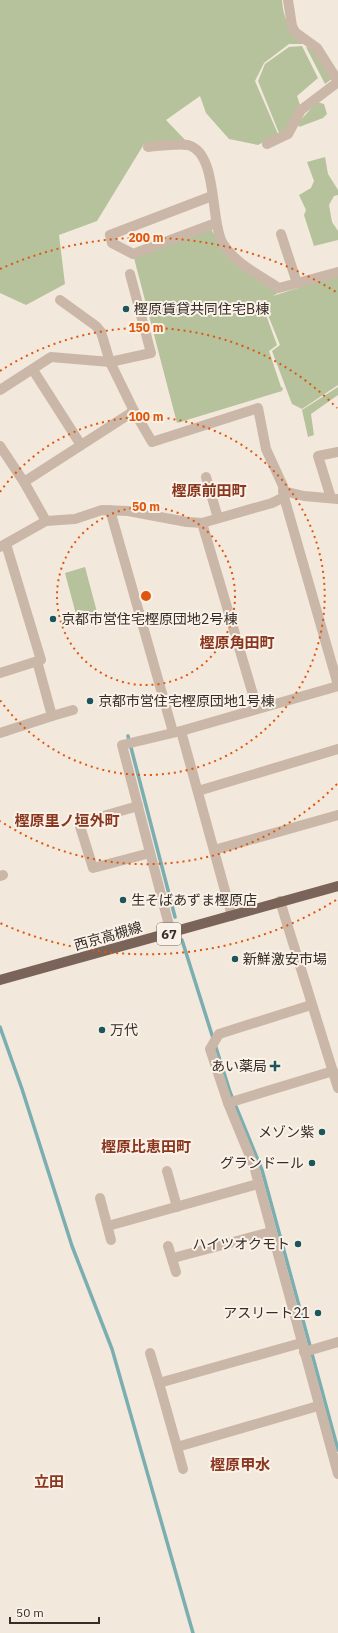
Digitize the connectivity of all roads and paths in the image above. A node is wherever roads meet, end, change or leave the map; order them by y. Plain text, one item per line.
1 (288, 0) edge
2 (338, 81) edge
3 (267, 144) dead end
4 (148, 147) dead end
5 (212, 196) junction
6 (216, 223) junction
7 (281, 234) dead end
8 (338, 272) edge
9 (130, 274) dead end
10 (297, 283) junction
11 (60, 300) dead end
12 (110, 362) junction
13 (33, 370) junction
14 (0, 390) edge
15 (134, 411) junction
16 (82, 445) junction
17 (0, 446) edge
18 (338, 452) edge
19 (206, 477) dead end
20 (24, 482) junction
21 (284, 494) junction
22 (334, 498) edge
23 (110, 510) junction
24 (218, 518) junction
25 (46, 521) junction
26 (202, 523) junction
27 (3, 545) edge
28 (36, 661) junction
29 (0, 673) edge
30 (338, 684) edge
31 (257, 708) junction
32 (73, 710) dead end
33 (52, 716) junction
34 (177, 731) junction
35 (0, 733) edge
36 (338, 749) edge
37 (198, 791) junction
38 (138, 806) junction
39 (338, 815) edge
40 (214, 850) junction
41 (150, 853) junction
42 (338, 886) edge
43 (280, 901) junction
44 (232, 916) junction
45 (171, 933) junction
46 (0, 980) edge
47 (311, 1005) junction
48 (338, 1053) edge
49 (327, 1055) junction
50 (333, 1071) junction
51 (338, 1088) edge
52 (228, 1103) junction
53 (167, 1171) dead end
54 (258, 1184) junction
55 (100, 1198) dead end
56 (177, 1207) junction
57 (108, 1226) junction
58 (271, 1232) junction
59 (111, 1240) dead end
60 (168, 1246) dead end
61 (173, 1258) junction
62 (176, 1272) dead end
63 (338, 1342) edge
64 (303, 1348) junction
65 (150, 1353) dead end
66 (159, 1383) junction
67 (318, 1406) junction
68 (177, 1447) junction
69 (183, 1469) dead end
70 (338, 1474) edge

1 - 2 street
2 - 3 street
4 - 5 street
5 - 6 street
5 - 6 street
6 - 10 street
7 - 10 street
8 - 10 street
9 - 12 street
11 - 12 street
12 - 13 street
12 - 15 street
13 - 14 street
13 - 16 street
15 - 16 street
15 - 21 street
16 - 20 street
17 - 20 street
18 - 22 street
19 - 24 street
20 - 25 street
21 - 22 street
21 - 24 street
21 - 30 street
23 - 25 street
23 - 26 street
23 - 34 street
24 - 26 street
25 - 27 street
26 - 31 street
27 - 28 street
28 - 29 street
28 - 33 street
30 - 31 street
31 - 34 street
32 - 33 street
33 - 35 street
34 - 37 street
34 - 38 street
36 - 37 street
37 - 40 street
38 - 41 street
38 - 41 street
39 - 40 street
40 - 44 street
41 - 45 street
42 - 43 main road, 西京高槻線 / 67
43 - 44 main road, 西京高槻線 / 67
43 - 47 street
44 - 45 main road, 西京高槻線 / 67
45 - 46 main road, 西京高槻線 / 67
47 - 49 street
47 - 52 street
48 - 49 street
49 - 50 street
50 - 51 street
50 - 52 street
52 - 54 street
53 - 56 street
54 - 56 street
54 - 58 street
55 - 57 street
56 - 57 street
57 - 59 street
58 - 61 street
58 - 64 street
60 - 61 street
61 - 62 street
63 - 64 street
64 - 66 street
64 - 67 street
65 - 66 street
66 - 68 street
67 - 68 street
67 - 70 street
68 - 69 street

